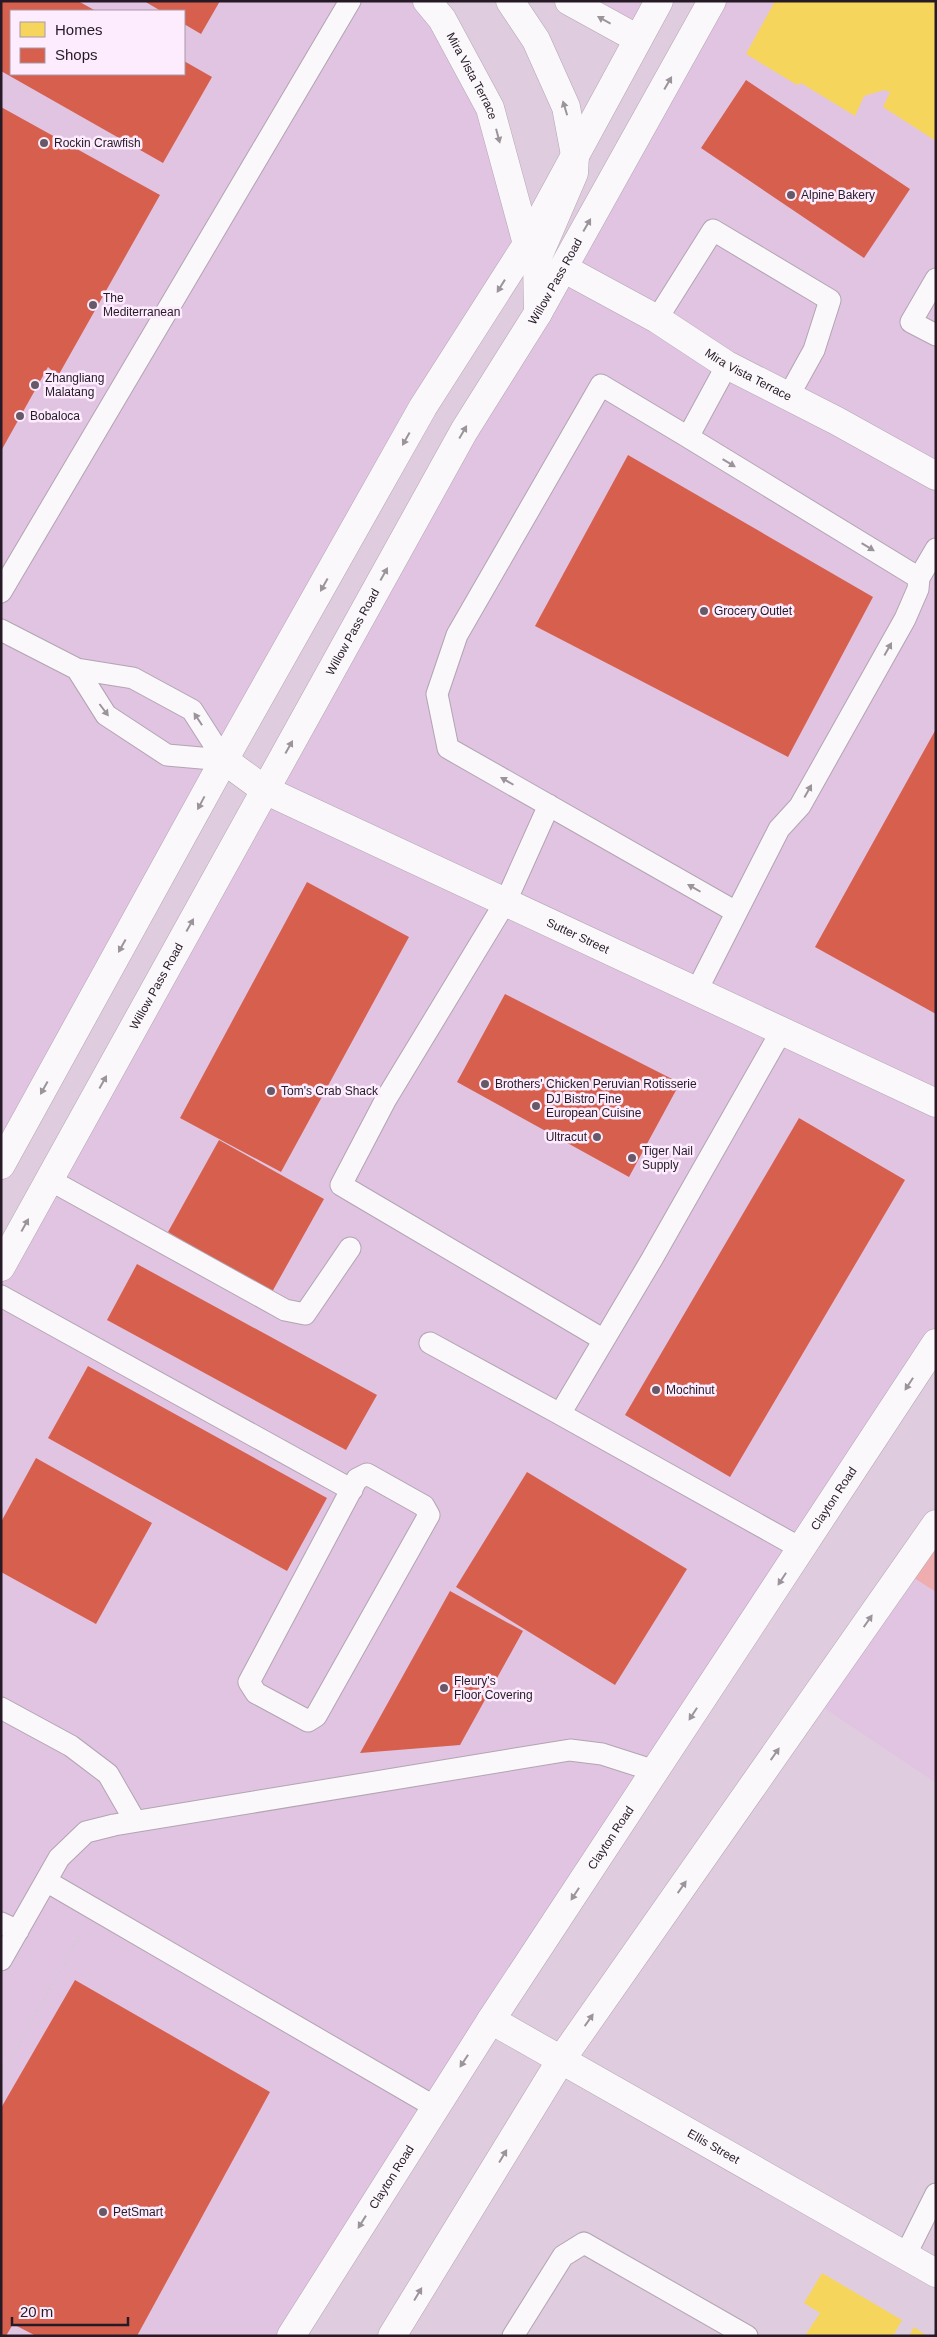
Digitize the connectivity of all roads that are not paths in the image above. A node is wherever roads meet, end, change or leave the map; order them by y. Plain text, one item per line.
1 (350, 1) edge
2 (427, 1) edge
3 (510, 1) edge
4 (569, 1) edge
5 (659, 1) edge
6 (712, 1) edge
7 (638, 39) junction
8 (575, 155) junction
9 (527, 244) junction
10 (563, 268) junction
11 (936, 279) edge
12 (538, 313) junction
13 (657, 319) junction
14 (936, 335) edge
15 (727, 364) junction
16 (788, 397) junction
17 (688, 437) junction
18 (936, 476) edge
19 (936, 549) edge
20 (919, 578) junction
21 (1, 592) edge
22 (1, 630) edge
23 (77, 669) junction
24 (224, 760) junction
25 (265, 790) junction
26 (549, 805) junction
27 (506, 901) junction
28 (736, 912) junction
29 (697, 990) junction
30 (782, 1030) junction
31 (936, 1103) edge
32 (1, 1165) edge
33 (50, 1180) junction
34 (350, 1248) dead end
35 (1, 1267) edge
36 (1, 1296) edge
37 (604, 1340) junction
38 (430, 1343) dead end
39 (936, 1343) edge
40 (560, 1414) junction
41 (352, 1490) junction
42 (936, 1524) edge
43 (802, 1548) junction
44 (1, 1708) edge
45 (655, 1772) junction
46 (135, 1821) junction
47 (46, 1881) junction
48 (9, 1927) edge
49 (1, 1960) edge
50 (491, 2020) junction
51 (561, 2060) junction
52 (435, 2107) junction
53 (936, 2194) edge
54 (905, 2256) junction
55 (936, 2273) edge
56 (291, 2336) edge
57 (392, 2336) edge
58 (513, 2336) edge
59 (747, 2336) edge

1 - 21 lane
2 -> 9 main road, Mira Vista Terrace
8 -> 3 main road
7 -> 4 main road
5 - 7 main road
10 -> 6 main road, Willow Pass Road
7 - 8 main road
8 - 9 main road
8 - 12 main road
9 -> 24 main road
10 - 12 main road, Willow Pass Road
10 - 13 main road, Mira Vista Terrace
11 - 14 lane
25 -> 12 main road, Willow Pass Road
13 - 15 main road, Mira Vista Terrace
13 - 16 lane
15 - 16 main road, Mira Vista Terrace
15 - 17 lane
16 - 18 main road, Mira Vista Terrace
17 -> 20 lane
26 -> 17 lane
19 - 20 lane
28 -> 20 lane
22 - 23 lane
24 -> 23 lane
23 -> 24 lane
24 - 25 main road, Sutter Street
24 -> 32 main road
25 - 27 main road, Sutter Street
33 -> 25 main road, Willow Pass Road
26 - 27 lane
28 -> 26 lane
27 - 29 main road, Sutter Street
27 - 37 lane
28 - 29 lane
29 - 30 main road, Sutter Street
30 - 31 main road, Sutter Street
30 - 37 lane
33 - 34 lane
35 -> 33 main road, Willow Pass Road
36 - 41 lane
37 - 40 lane
38 - 40 lane
39 -> 43 main road, Clayton Road
40 - 43 lane
41 - 41 lane
51 -> 42 main road
43 -> 45 main road, Clayton Road
44 - 46 lane
45 - 46 lane
45 -> 50 main road, Clayton Road
46 - 47 lane
47 - 48 lane
47 - 52 lane
48 - 49 lane
50 - 51 main road, Ellis Street
50 -> 52 main road, Clayton Road
51 - 54 main road, Ellis Street
57 -> 51 main road
52 -> 56 main road, Clayton Road
53 - 54 lane
54 - 55 main road, Ellis Street
58 - 59 lane

